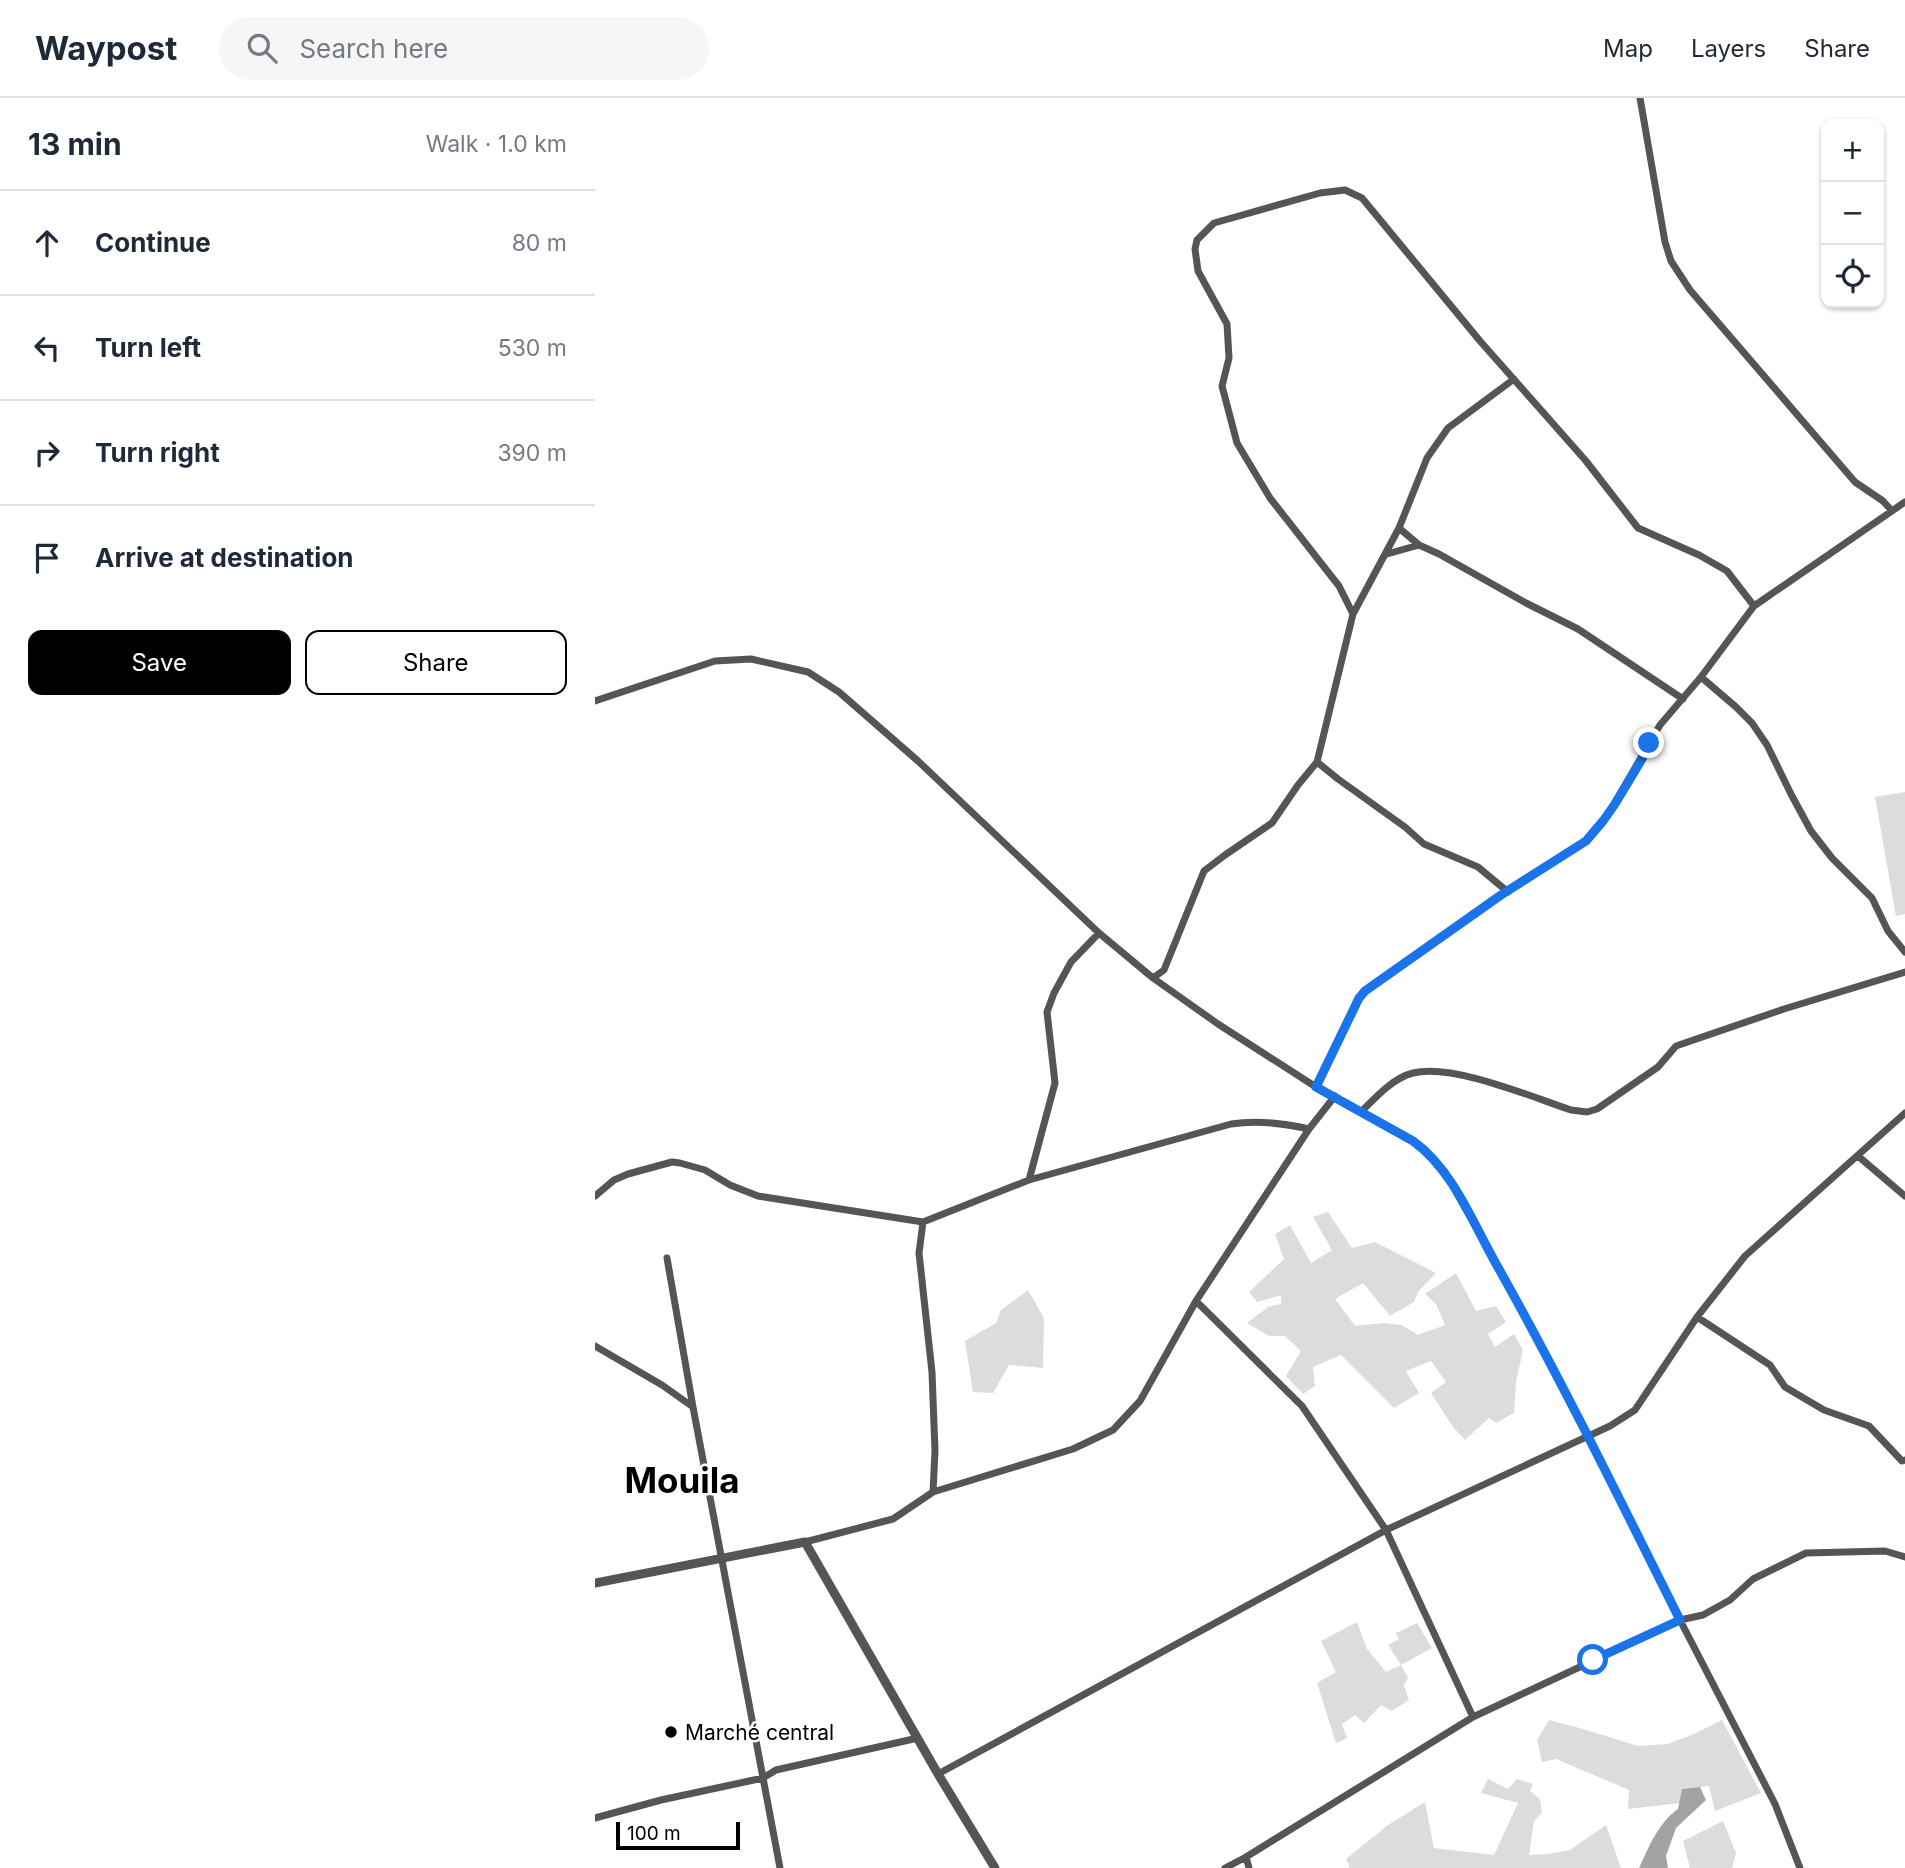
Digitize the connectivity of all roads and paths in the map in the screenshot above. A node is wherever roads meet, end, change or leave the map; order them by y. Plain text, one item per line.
1 (1640, 98) edge
2 (1514, 379) junction
3 (1905, 502) edge
4 (1892, 512) junction
5 (1399, 528) junction
6 (1419, 545) junction
7 (1387, 554) junction
8 (1754, 606) junction
9 (1353, 614) junction
10 (1701, 677) junction
11 (1682, 699) junction
12 (595, 701) edge
13 (1317, 762) junction
14 (1508, 892) junction
15 (1100, 933) junction
16 (1905, 952) edge
17 (1905, 972) edge
18 (1153, 978) junction
19 (1316, 1087) junction
20 (1335, 1096) junction
21 (1361, 1111) junction
22 (1905, 1113) edge
23 (1309, 1129) junction
24 (1858, 1156) junction
25 (1029, 1180) junction
26 (595, 1196) edge
27 (1905, 1196) edge
28 (923, 1222) junction
29 (667, 1258) dead end
30 (1196, 1301) junction
31 (1697, 1317) junction
32 (595, 1346) edge
33 (693, 1407) junction
34 (1588, 1435) junction
35 (1905, 1460) edge
36 (933, 1492) junction
37 (1386, 1530) junction
38 (805, 1542) junction
39 (1905, 1556) edge
40 (721, 1558) junction
41 (595, 1583) edge
42 (1680, 1620) junction
43 (1473, 1717) junction
44 (918, 1738) junction
45 (938, 1774) junction
46 (763, 1778) junction
47 (595, 1818) edge
48 (1246, 1857) junction
49 (780, 1868) edge
50 (995, 1868) edge
51 (1225, 1868) edge
52 (1249, 1868) edge
53 (1800, 1868) edge

1 - 4 street
2 - 5 street
2 - 8 street
2 - 9 street
3 - 4 street
4 - 8 street
5 - 6 street
5 - 7 street
6 - 7 street
6 - 11 street
7 - 9 street
8 - 10 street
9 - 13 street
10 - 11 street
10 - 16 street
11 - 14 street
12 - 15 street
13 - 14 street
13 - 18 street
14 - 19 street
15 - 18 street
15 - 25 street
17 - 21 street
18 - 19 street
19 - 20 street
20 - 21 street
20 - 23 street
21 - 34 street
22 - 24 street
23 - 25 street
23 - 30 street
24 - 27 street
24 - 31 street
25 - 28 street
26 - 28 street
28 - 36 street
29 - 33 street
30 - 36 street
30 - 37 street
31 - 34 street
31 - 35 street
32 - 33 street
33 - 40 street
34 - 37 street
34 - 42 street
36 - 38 street
37 - 43 street
37 - 45 street
38 - 40 street
38 - 44 street
39 - 42 street
40 - 41 street
40 - 46 street
42 - 43 street
42 - 53 street
43 - 48 street
44 - 45 street
44 - 46 street
45 - 50 street
46 - 47 street
46 - 49 street
48 - 51 street
48 - 52 street

